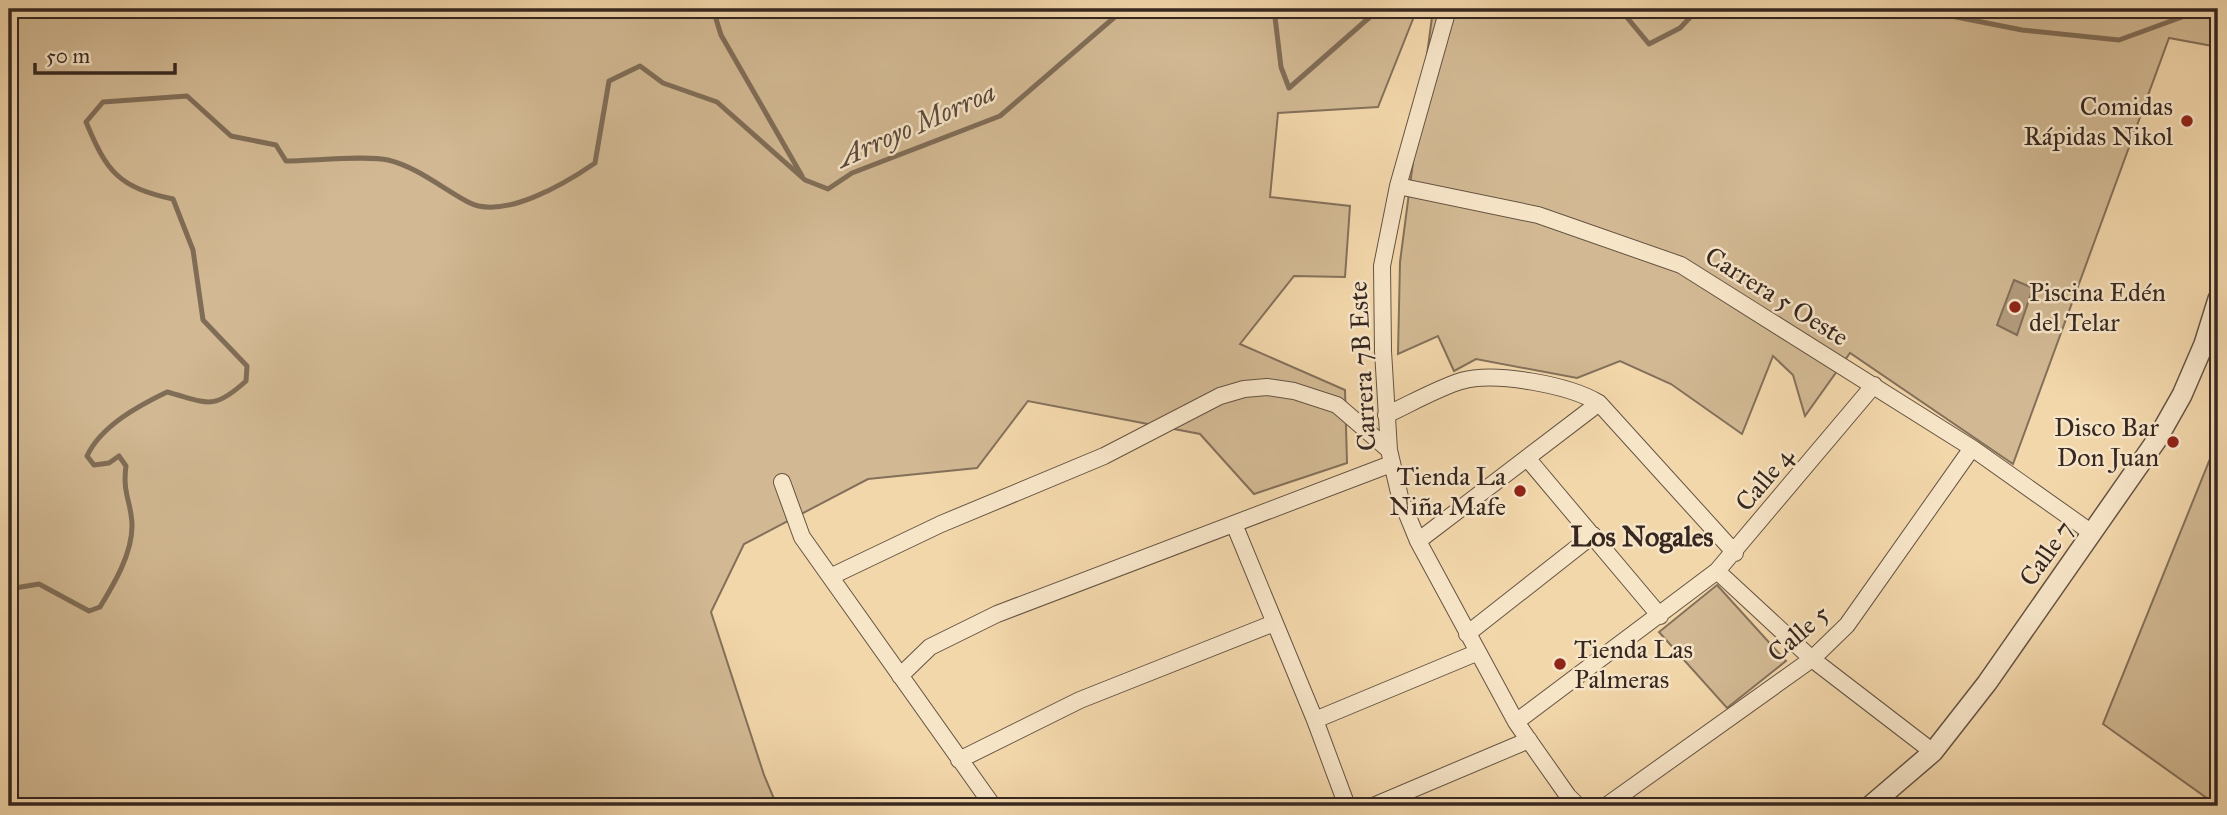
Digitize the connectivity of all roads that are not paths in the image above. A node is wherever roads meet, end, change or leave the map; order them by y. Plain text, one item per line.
1 (1448, 9) edge
2 (1398, 186) junction
3 (2218, 299) edge
4 (1874, 386) junction
5 (1599, 403) junction
6 (1386, 415) junction
7 (1972, 449) junction
8 (1390, 457) junction
9 (1527, 458) junction
10 (782, 482) dead end
11 (1234, 524) junction
12 (2092, 533) junction
13 (1593, 535) junction
14 (1418, 541) junction
15 (1735, 553) junction
16 (1717, 571) junction
17 (832, 576) junction
18 (1660, 616) junction
19 (1274, 623) junction
20 (1467, 634) junction
21 (1476, 653) junction
22 (1812, 659) junction
23 (900, 676) junction
24 (1315, 720) junction
25 (1516, 722) junction
26 (1529, 740) junction
27 (1933, 752) junction
28 (959, 760) junction
29 (993, 806) edge
30 (1347, 806) edge
31 (1373, 806) edge
32 (1578, 806) edge
33 (1606, 806) edge
34 (1870, 806) edge

1 - 2 street, Carrera 7B Este
2 - 4 street, Carrera 5 Oeste
2 - 6 street, Carrera 7B Este
3 - 12 street, Calle 7
4 - 7 street, Carrera 5 Oeste
4 - 15 street, Calle 4
5 - 6 street
5 - 9 street
5 - 15 street
6 - 8 street, Carrera 7B Este
7 - 12 street, Carrera 5 Oeste
7 - 22 street, Calle 5
8 - 11 street
8 - 14 street, Carrera 7B Este
8 - 17 street
9 - 13 street
9 - 14 street
10 - 17 street
11 - 19 street
11 - 23 street
12 - 27 street, Calle 7
13 - 18 street
13 - 20 street
14 - 20 street, Carrera 7B Este
15 - 16 street, Calle 4
16 - 18 street, Calle 4
16 - 22 street
17 - 23 street
18 - 25 street, Calle 4
19 - 24 street
19 - 28 street
20 - 21 street, Carrera 7B Este
21 - 24 street
21 - 25 street, Carrera 7B Este
22 - 27 street
22 - 33 street, Calle 5
23 - 28 street
24 - 30 street
25 - 26 street, Carrera 7B Este
26 - 31 street
26 - 32 street, Carrera 7B Este
27 - 34 street, Calle 7
28 - 29 street

